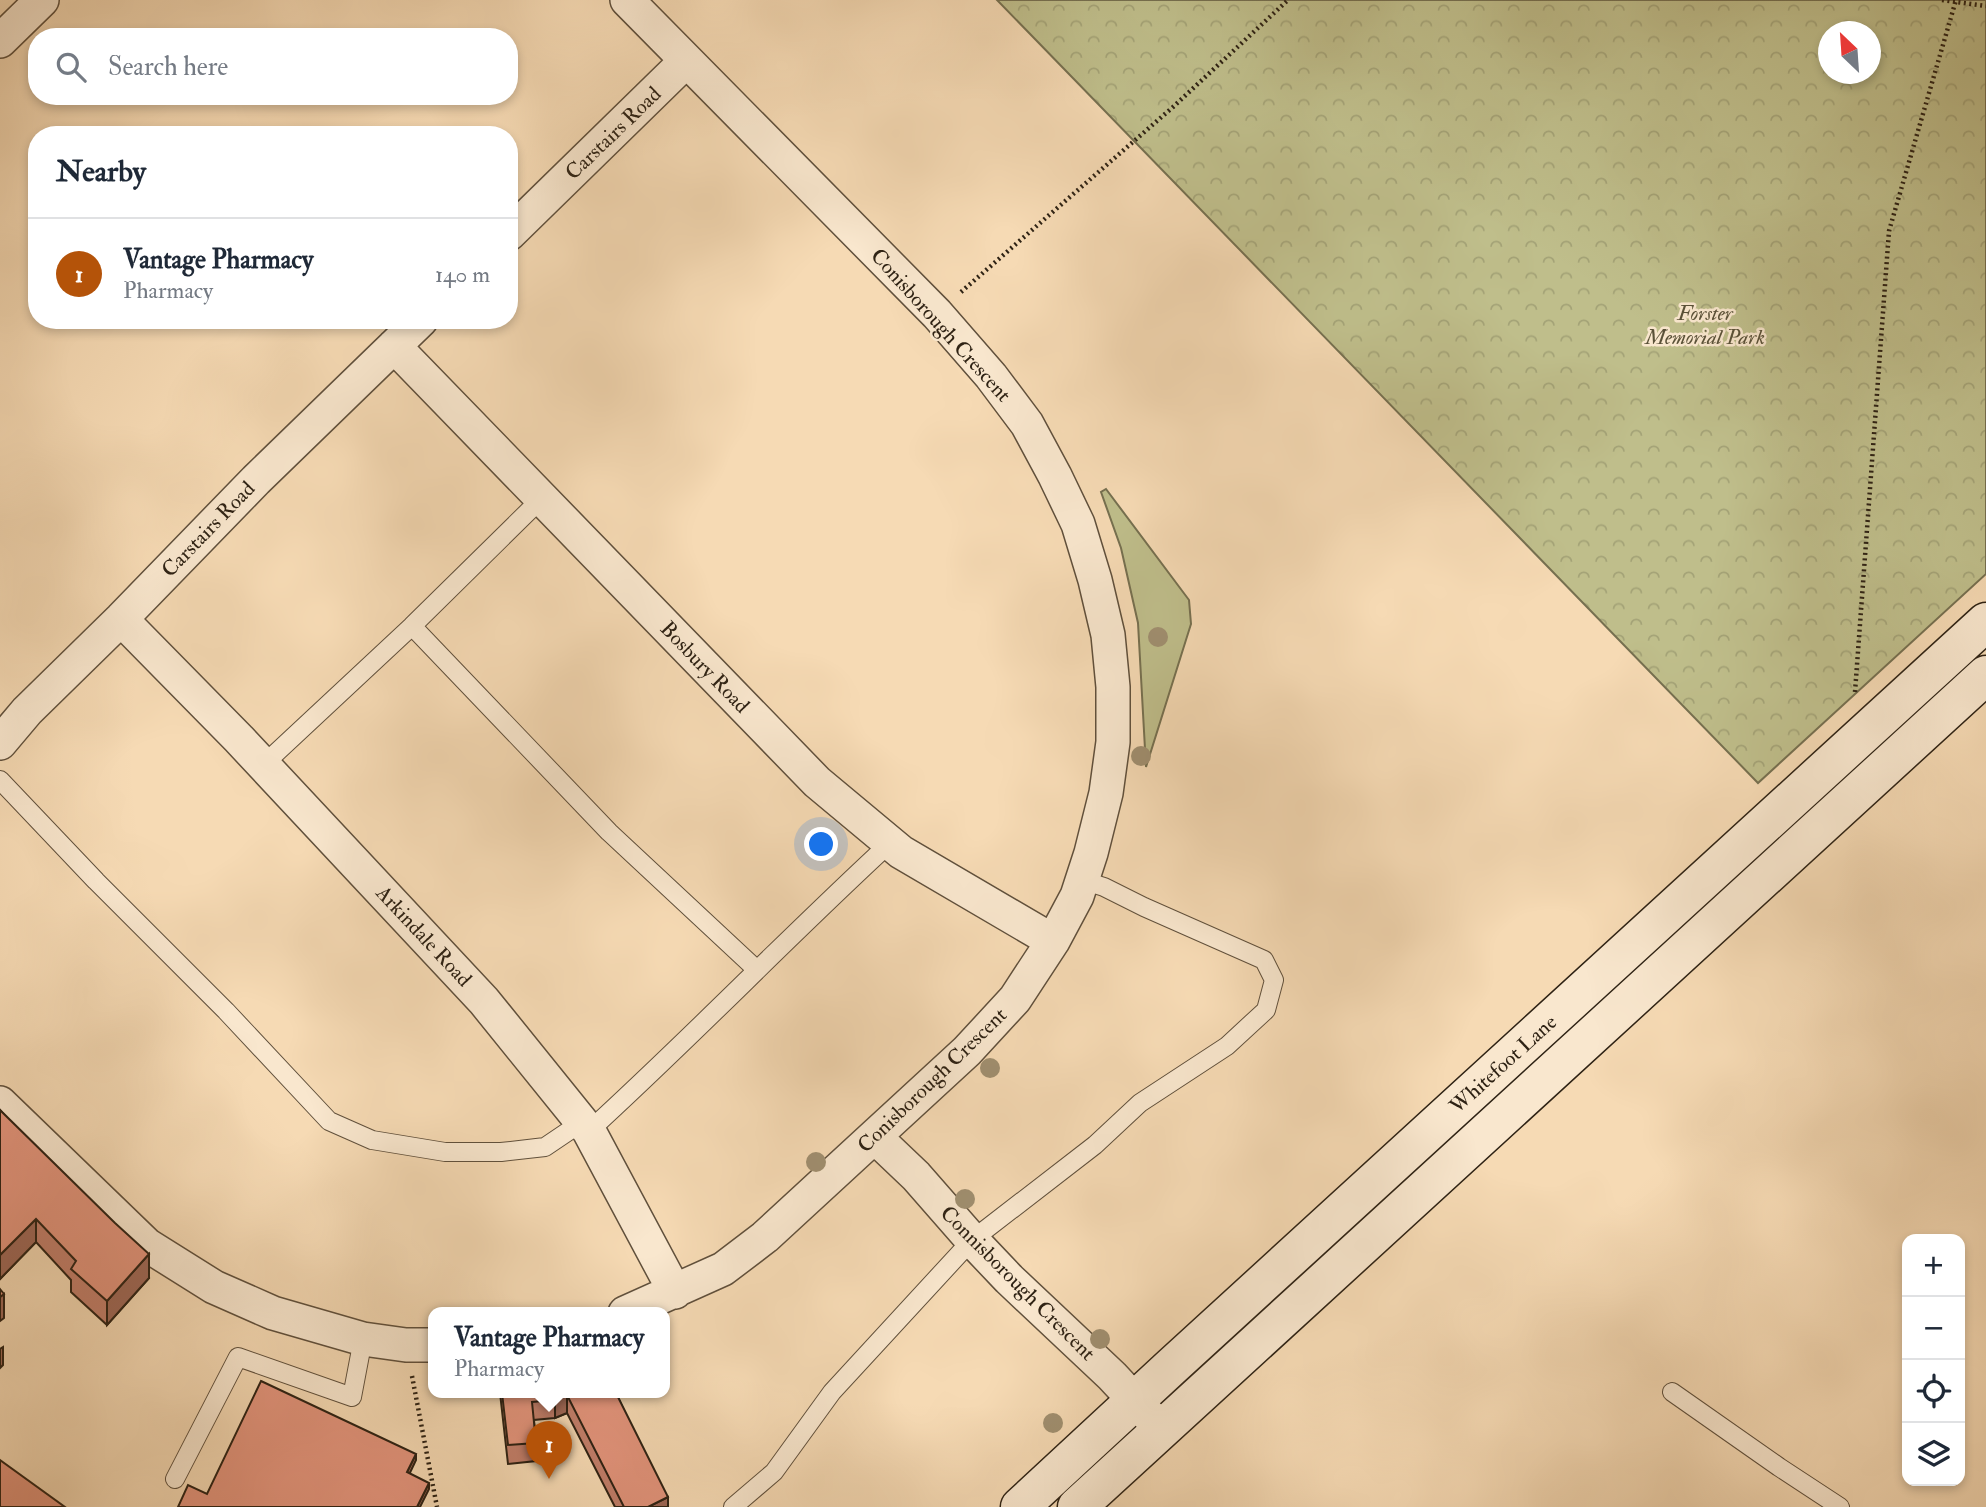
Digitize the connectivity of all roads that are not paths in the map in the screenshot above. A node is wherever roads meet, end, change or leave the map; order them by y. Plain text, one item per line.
1 (42, 0) edge
2 (627, 0) edge
3 (0, 41) edge
4 (686, 61) junction
5 (518, 225) edge
6 (412, 329) edge
7 (394, 346) junction
8 (542, 498) junction
9 (121, 619) junction
10 (1986, 622) edge
11 (412, 626) junction
12 (1986, 675) edge
13 (0, 743) edge
14 (263, 765) junction
15 (0, 780) edge
16 (890, 843) junction
17 (1082, 880) junction
18 (1054, 941) junction
19 (757, 970) junction
20 (0, 1103) edge
21 (586, 1126) junction
22 (875, 1138) junction
23 (972, 1240) junction
24 (675, 1292) junction
25 (639, 1307) edge
26 (363, 1339) junction
27 (420, 1345) edge
28 (1672, 1392) dead end
29 (1135, 1401) junction
30 (1161, 1429) junction
31 (175, 1479) dead end
32 (733, 1507) edge
33 (1020, 1507) edge
34 (1077, 1507) edge
35 (1840, 1507) edge

1 - 3 street
2 - 4 street, Conisborough Crescent
4 - 5 street, Carstairs Road
4 - 17 street, Conisborough Crescent
6 - 7 street, Carstairs Road
7 - 8 street, Bosbury Road
7 - 9 street, Carstairs Road
8 - 11 lane
8 - 16 street, Bosbury Road
9 - 13 street, Carstairs Road
9 - 14 street, Arkindale Road
10 - 29 street, Whitefoot Lane
11 - 14 lane
11 - 19 lane
12 - 30 street, Whitefoot Lane
14 - 21 street, Arkindale Road
15 - 21 lane
16 - 18 street, Bosbury Road
16 - 19 lane
17 - 18 street, Conisborough Crescent
17 - 23 lane
18 - 22 street, Conisborough Crescent
19 - 21 lane
20 - 26 street
21 - 24 street, Arkindale Road
22 - 23 street, Connisborough Crescent
22 - 24 street, Conisborough Crescent
23 - 29 street, Connisborough Crescent
23 - 32 lane
24 - 25 street, Conisborough Crescent
26 - 27 street
26 - 31 lane
28 - 35 lane
29 - 30 street, Connisborough Crescent
29 - 33 street, Whitefoot Lane
30 - 34 street, Whitefoot Lane

